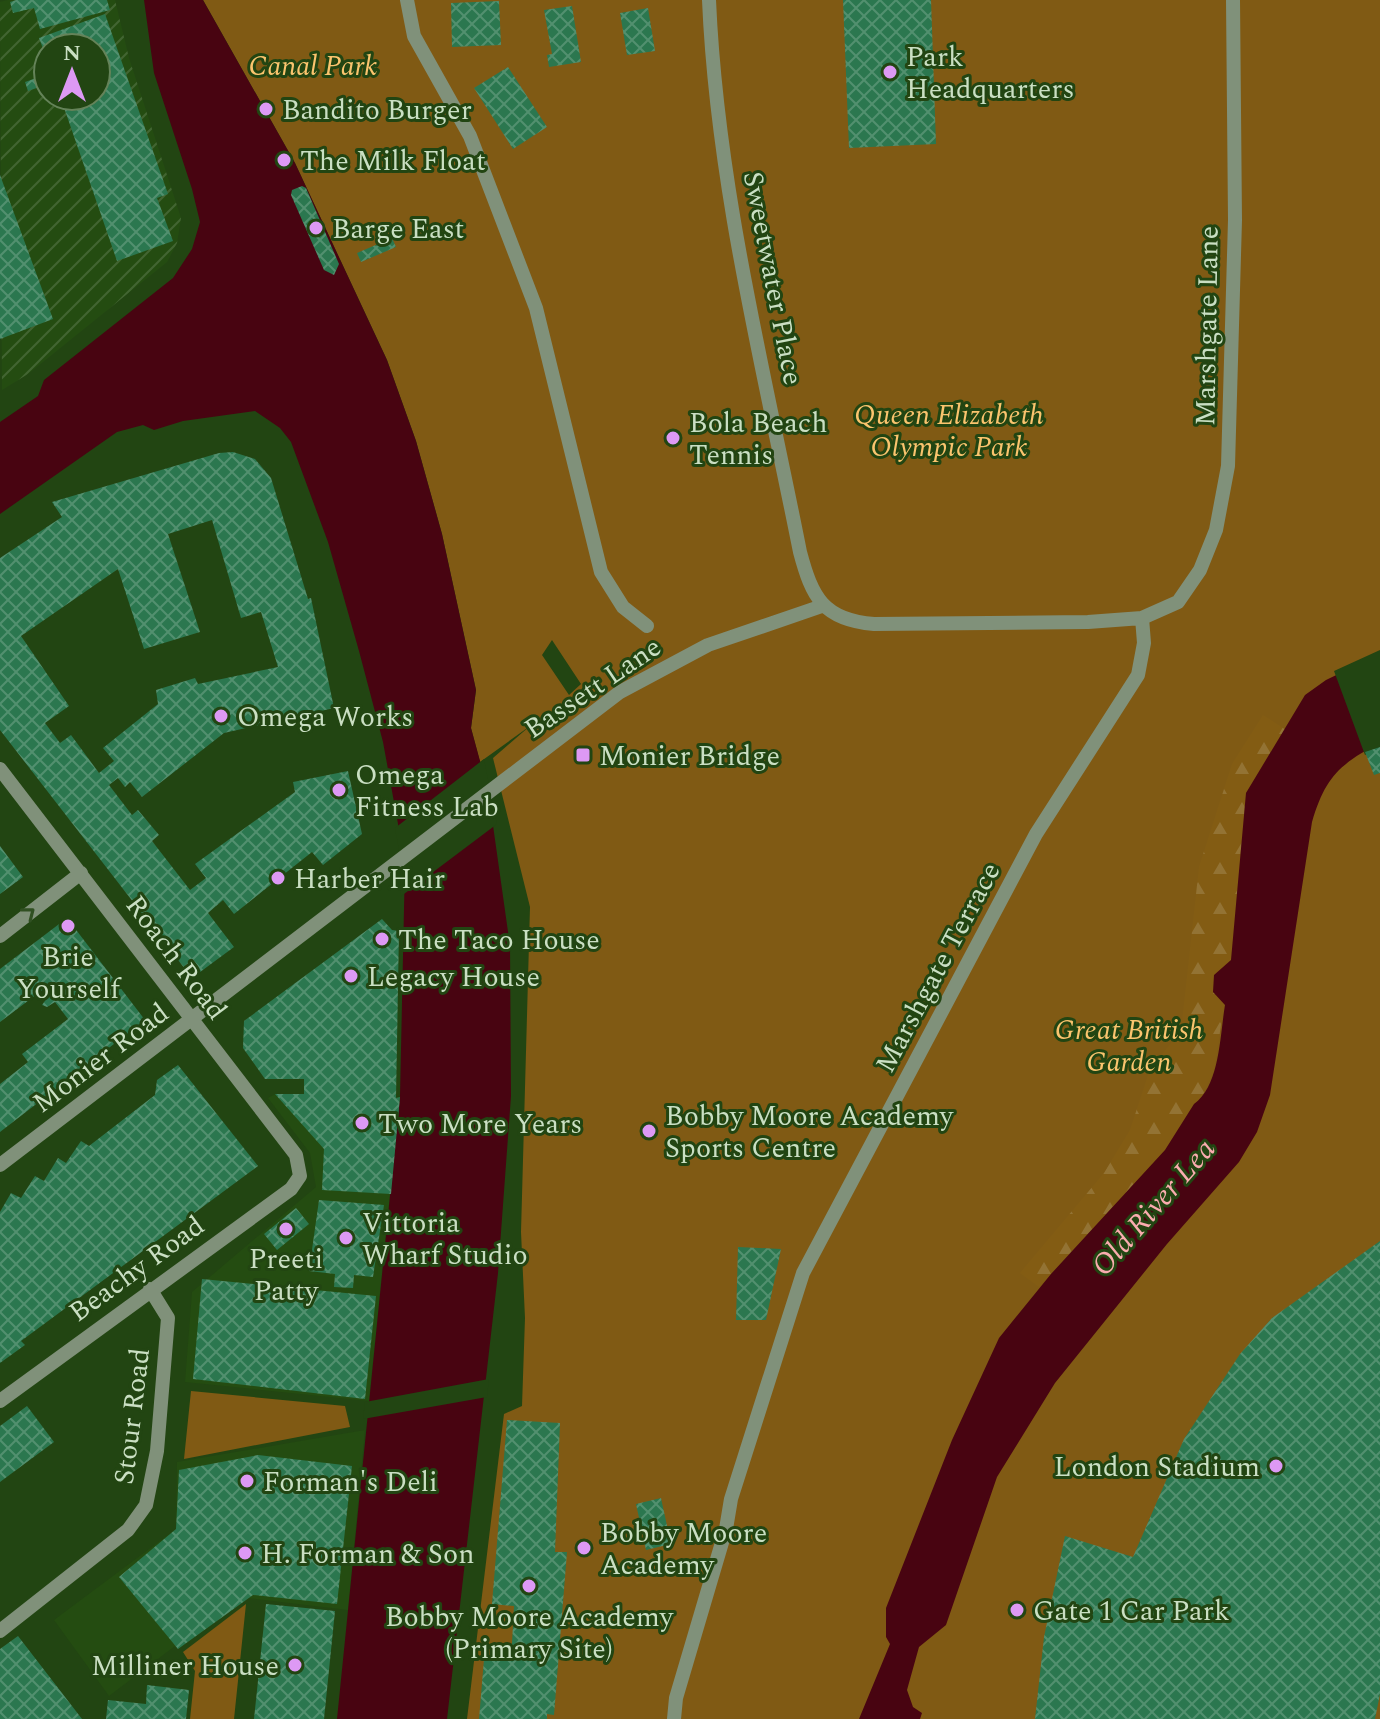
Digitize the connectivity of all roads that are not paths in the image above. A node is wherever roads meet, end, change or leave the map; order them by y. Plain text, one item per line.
1 (407, 0) edge
2 (709, 0) edge
3 (1233, 0) edge
4 (822, 606) junction
5 (1142, 618) junction
6 (647, 626) dead end
7 (2, 771) edge
8 (81, 873) junction
9 (0, 936) edge
10 (193, 1019) junction
11 (0, 1165) edge
12 (300, 1176) joint
13 (150, 1289) junction
14 (0, 1401) edge
15 (0, 1631) edge
16 (674, 1719) edge

1 - 6 street
2 - 4 street, Sweetwater Place
3 - 5 street, Marshgate Lane
4 - 5 street
4 - 10 street, Bassett Lane
5 - 16 street, Marshgate Terrace
7 - 8 street, Roach Road
9 -> 8 street
8 - 10 street, Roach Road
10 - 11 street, Monier Road
10 - 12 street, Roach Road
12 - 13 street, Beachy Road
13 - 14 street, Beachy Road
13 - 15 street, Stour Road

